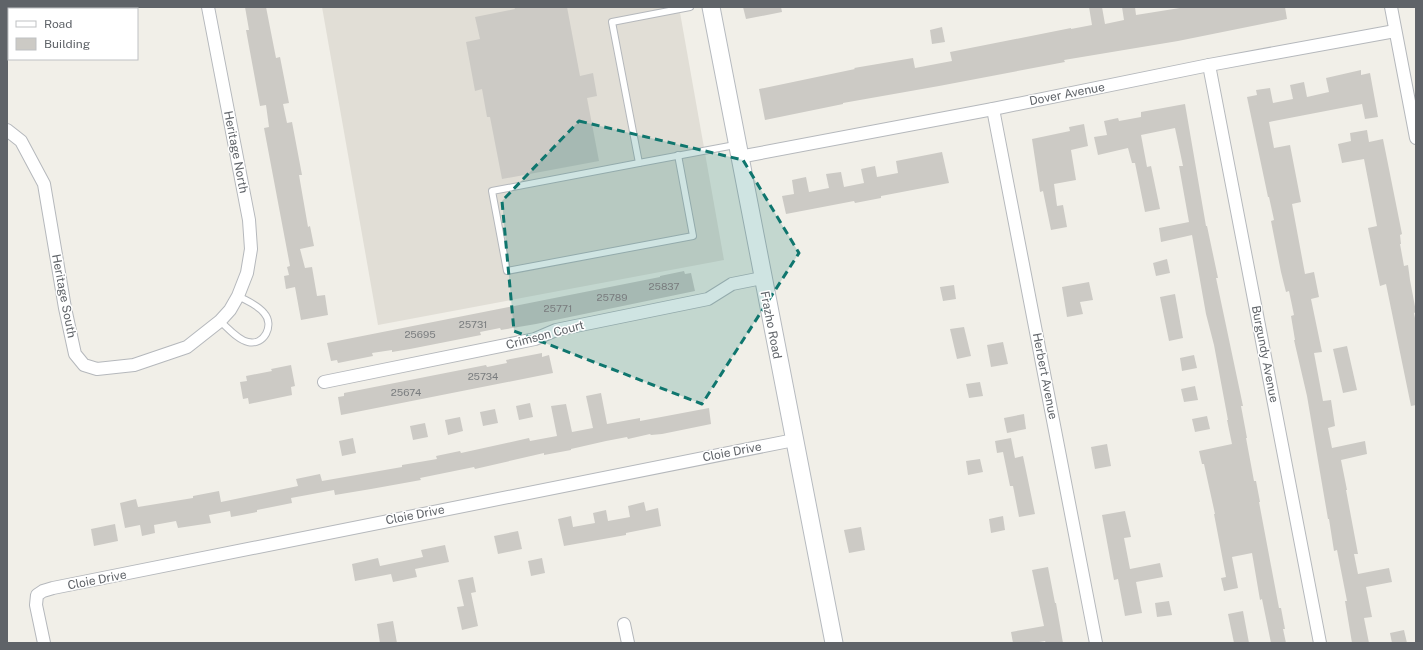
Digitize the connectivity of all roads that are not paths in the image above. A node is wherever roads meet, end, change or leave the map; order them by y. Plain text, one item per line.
1 (208, 7) edge
2 (690, 7) edge
3 (710, 7) edge
4 (1391, 7) edge
5 (1395, 31) junction
6 (1209, 66) junction
7 (993, 109) junction
8 (7, 130) edge
9 (1416, 138) edge
10 (738, 151) junction
11 (678, 156) junction
12 (639, 163) junction
13 (762, 278) junction
14 (238, 296) junction
15 (220, 321) junction
16 (187, 347) joint
17 (324, 382) dead end
18 (794, 440) junction
19 (624, 624) dead end
20 (44, 643) edge
21 (628, 643) edge
22 (834, 643) edge
23 (1096, 643) edge
24 (1320, 643) edge

1 - 14 street, Heritage North
2 - 12 lane
3 - 10 street, Frazho Road
4 - 5 street
5 - 6 street, Dover Avenue
5 - 9 street
6 - 7 street, Dover Avenue
6 - 24 street, Burgundy Avenue
7 - 10 street, Dover Avenue
7 - 23 street, Herbert Avenue
8 - 16 street, Heritage South
10 - 11 lane
10 - 13 street, Frazho Road
11 - 12 lane
11 - 12 lane
13 - 17 street, Crimson Court
13 - 18 street, Frazho Road
14 - 15 street, Heritage North
14 - 15 lane
15 - 16 street, Heritage North
18 - 20 street, Cloie Drive
18 - 22 street, Frazho Road
19 - 21 street

